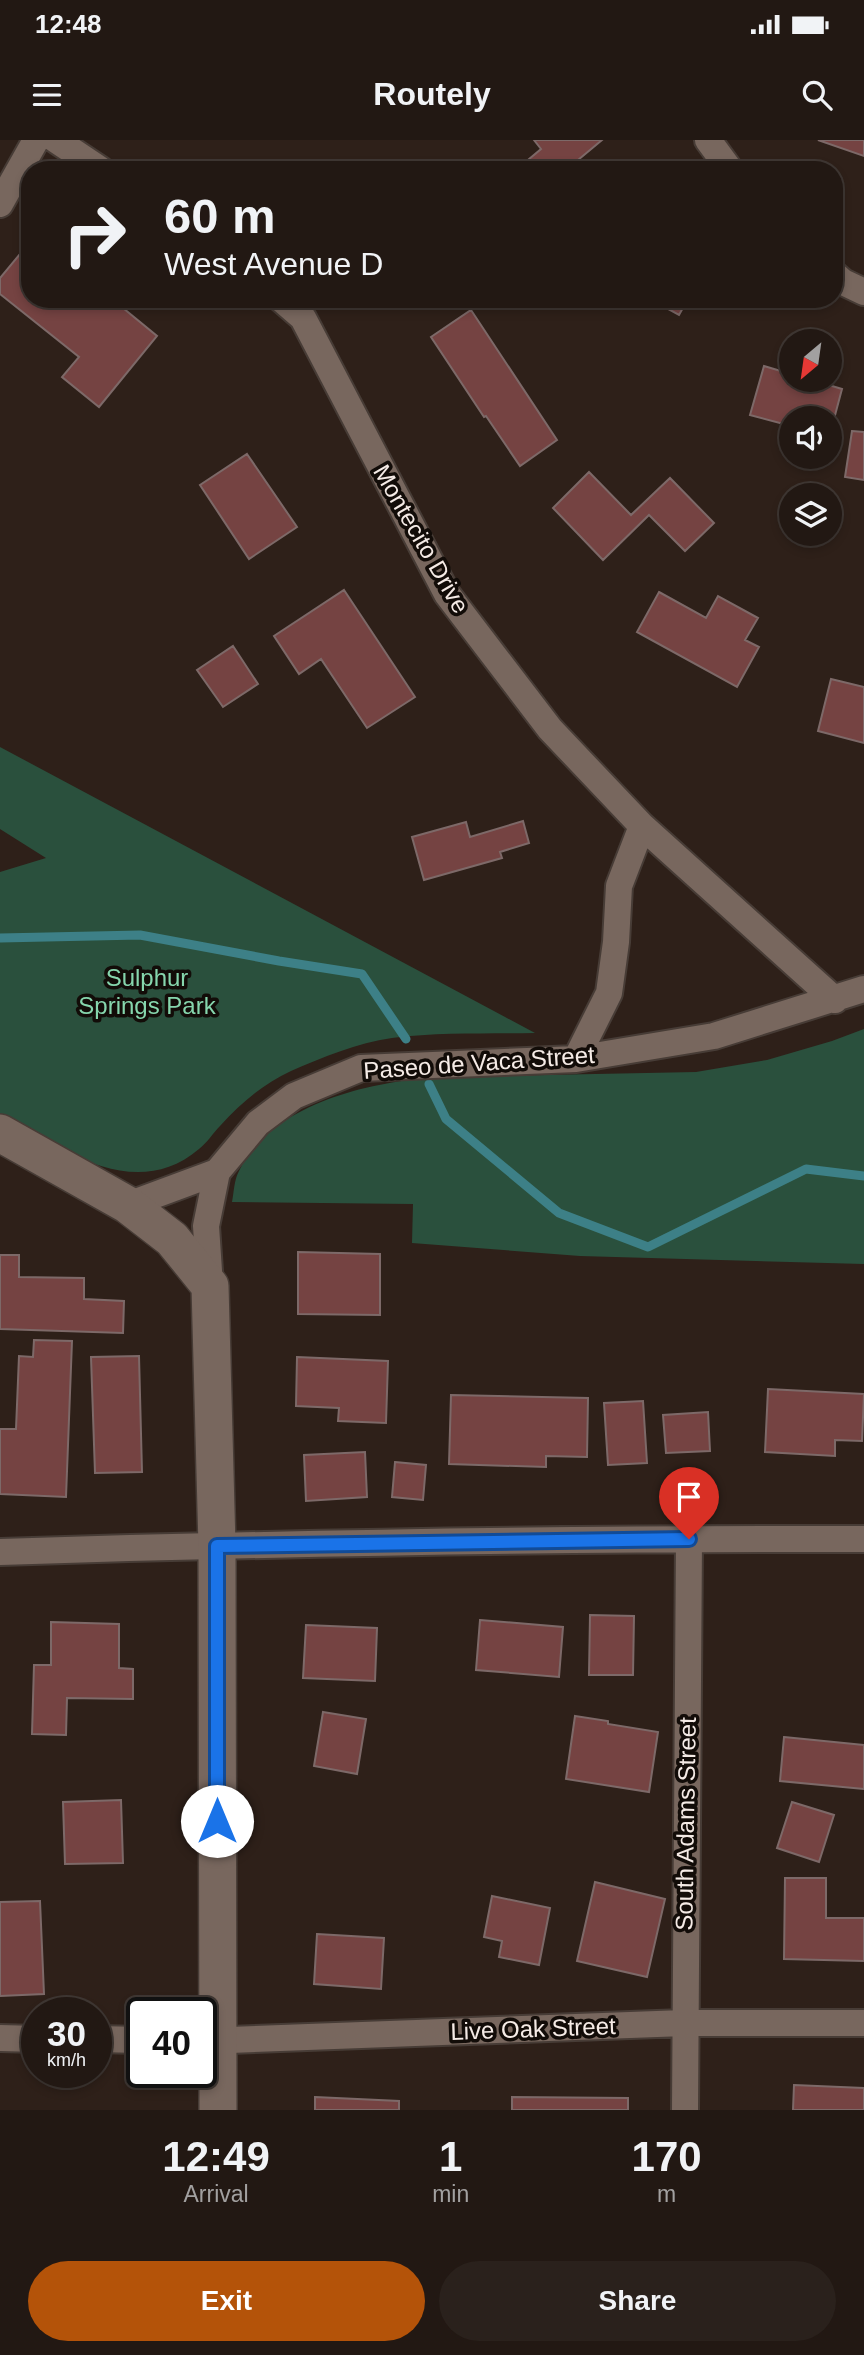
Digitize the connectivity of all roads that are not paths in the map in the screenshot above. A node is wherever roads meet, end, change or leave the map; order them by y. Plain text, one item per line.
1 (36, 140) edge
2 (56, 140) edge
3 (708, 140) edge
4 (24, 161) edge
5 (88, 161) edge
6 (723, 161) edge
7 (21, 167) edge
8 (0, 204) edge
9 (843, 282) edge
10 (864, 292) edge
11 (291, 308) edge
12 (642, 825) junction
13 (864, 989) edge
14 (835, 1000) junction
15 (576, 1059) junction
16 (0, 1133) edge
17 (217, 1172) junction
18 (128, 1205) junction
19 (210, 1286) junction
20 (689, 1539) junction
21 (864, 1539) edge
22 (217, 1546) junction
23 (0, 1552) edge
24 (210, 1997) edge
25 (684, 2023) junction
26 (864, 2023) edge
27 (0, 2038) edge
28 (21, 2039) edge
29 (217, 2041) edge
30 (215, 2088) edge
31 (218, 2110) edge
32 (685, 2110) edge

1 - 4 street
2 - 5 street
3 - 6 street
7 - 8 street
9 - 10 street
11 - 12 street, Montecito Drive
12 - 14 street, Montecito Drive
12 - 15 street
13 - 14 street, Paseo de Vaca Street
14 - 15 street, Paseo de Vaca Street
15 - 17 street, Paseo de Vaca Street
16 - 18 street
17 - 18 street, Paseo de Vaca Street
17 - 19 street
18 - 19 street
19 - 22 street
20 - 21 street
20 - 22 street
20 - 25 street, South Adams Street
22 - 23 street
22 - 24 street
25 - 26 street, Live Oak Street
25 - 29 street, Live Oak Street
25 - 32 street, South Adams Street
27 - 28 street
30 - 31 street

